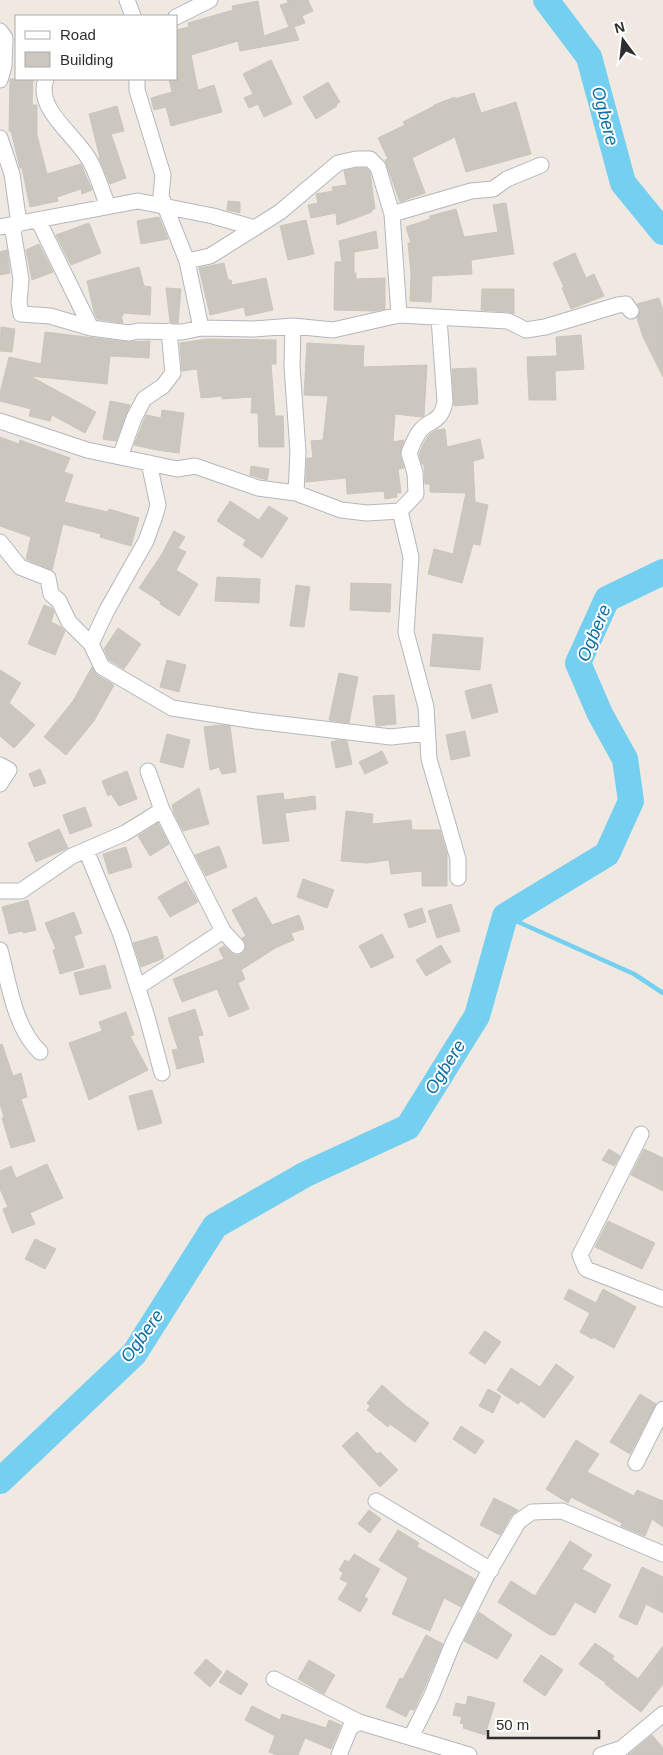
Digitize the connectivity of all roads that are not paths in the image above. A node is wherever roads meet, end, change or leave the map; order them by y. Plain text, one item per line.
1 (127, 0) edge
2 (210, 0) edge
3 (133, 15) edge
4 (178, 16) edge
5 (0, 32) edge
6 (0, 80) edge
7 (46, 80) edge
8 (138, 80) edge
9 (0, 138) edge
10 (541, 165) dead end
11 (164, 205) junction
12 (108, 206) junction
13 (392, 214) junction
14 (38, 220) junction
15 (10, 226) edge
16 (255, 228) junction
17 (187, 261) junction
18 (631, 311) dead end
19 (399, 315) junction
20 (439, 318) junction
21 (293, 326) junction
22 (91, 328) junction
23 (200, 328) junction
24 (169, 331) junction
25 (0, 421) edge
26 (120, 457) junction
27 (149, 463) junction
28 (296, 493) junction
29 (400, 511) junction
30 (0, 542) edge
31 (91, 644) junction
32 (428, 733) junction
33 (0, 765) edge
34 (148, 771) dead end
35 (0, 784) edge
36 (162, 810) junction
37 (86, 850) junction
38 (458, 878) dead end
39 (0, 892) edge
40 (223, 931) junction
41 (237, 946) dead end
42 (0, 950) edge
43 (138, 987) junction
44 (40, 1052) dead end
45 (162, 1072) dead end
46 (641, 1134) dead end
47 (663, 1299) edge
48 (663, 1409) edge
49 (636, 1463) dead end
50 (376, 1501) dead end
51 (663, 1554) edge
52 (491, 1570) junction
53 (274, 1679) dead end
54 (663, 1714) edge
55 (358, 1722) junction
56 (411, 1737) junction
57 (624, 1752) edge
58 (339, 1755) edge
59 (470, 1755) edge
60 (601, 1755) edge

1 - 3 street
2 - 4 street
5 - 6 street
7 - 12 street
8 - 11 street
9 - 15 street
10 - 13 street
11 - 12 street
11 - 16 street
11 - 17 street
12 - 14 street
13 - 16 street
13 - 19 street
14 - 15 street
14 - 22 street
15 - 22 street
16 - 17 street
17 - 23 street
18 - 20 street
19 - 20 street
19 - 21 street
20 - 29 street
21 - 23 street
21 - 28 street
22 - 24 street
23 - 24 street
24 - 26 street
25 - 26 street
26 - 27 street
27 - 28 street
27 - 31 street
28 - 29 street
29 - 32 street
30 - 31 street
31 - 32 street
32 - 38 street
33 - 35 street
34 - 36 street
36 - 37 street
36 - 40 street
37 - 39 street
37 - 43 street
40 - 41 street
40 - 43 street
42 - 44 street
43 - 45 street
46 - 47 street
48 - 49 street
50 - 52 street
51 - 52 street
52 - 56 street
53 - 55 street
54 - 57 street
55 - 56 street
55 - 58 street
56 - 59 street
57 - 60 street

